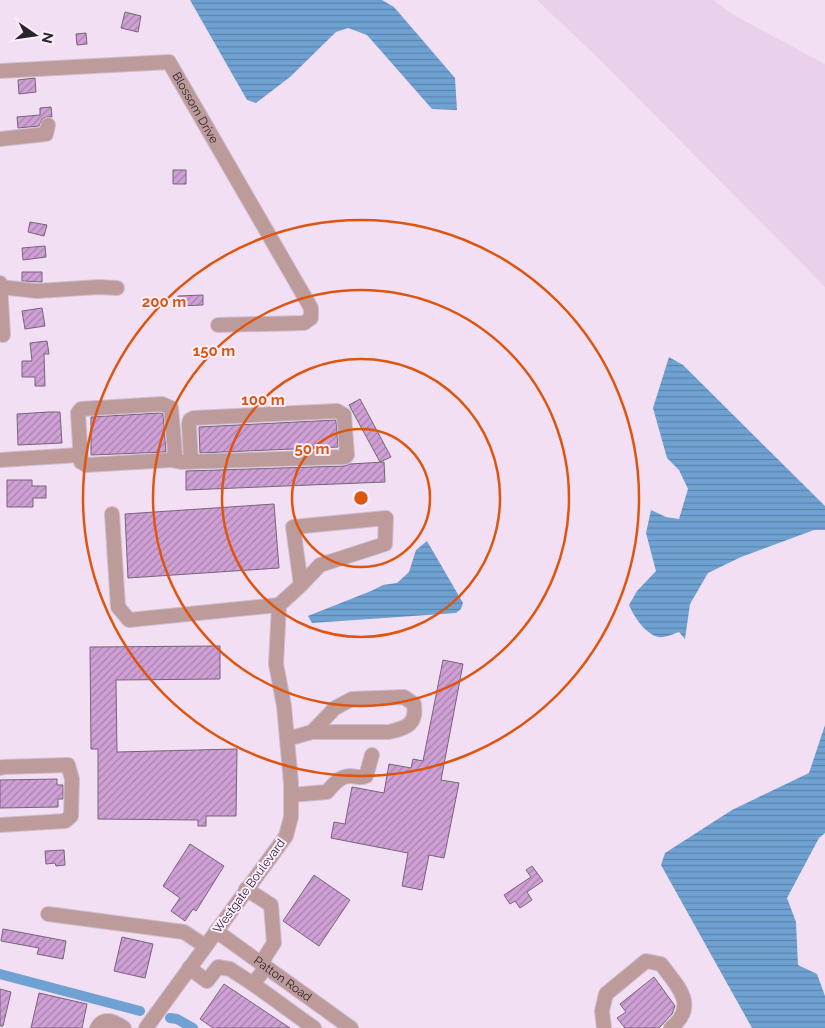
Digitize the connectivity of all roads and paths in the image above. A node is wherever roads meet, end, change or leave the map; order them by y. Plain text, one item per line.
1 (0, 71) edge
2 (48, 125) dead end
3 (0, 139) edge
4 (0, 283) edge
5 (0, 288) edge
6 (118, 288) dead end
7 (218, 325) dead end
8 (3, 335) dead end
9 (80, 456) junction
10 (0, 460) edge
11 (171, 460) junction
12 (191, 462) junction
13 (112, 514) dead end
14 (301, 585) junction
15 (279, 605) junction
16 (312, 732) junction
17 (287, 739) junction
18 (372, 755) dead end
19 (0, 768) edge
20 (291, 796) junction
21 (0, 825) edge
22 (246, 889) junction
23 (48, 914) dead end
24 (216, 931) junction
25 (204, 946) junction
26 (264, 965) junction
27 (189, 968) junction
28 (253, 984) junction
29 (97, 1028) edge
30 (124, 1028) edge
31 (146, 1028) edge
32 (314, 1028) edge
33 (351, 1028) edge
34 (604, 1028) edge
35 (671, 1028) edge

1 - 7 street, Blossom Drive
2 - 3 street
4 - 5 street
5 - 6 street
5 - 8 street
9 - 10 street
9 - 11 street
9 - 11 street
11 - 12 street
12 - 12 street
13 - 15 street
14 - 14 street
14 - 15 street
15 - 17 street, Westgate Boulevard
16 - 16 street
16 - 17 street
17 - 20 street, Westgate Boulevard
18 - 20 street
19 - 21 street
20 - 22 street, Westgate Boulevard
22 - 24 street, Westgate Boulevard
22 - 26 street
23 - 25 street
24 - 25 street, Westgate Boulevard
24 - 26 street, Patton Road
25 - 27 street, Westgate Boulevard
26 - 28 street
26 - 33 street, Patton Road
27 - 28 street
27 - 31 street, Westgate Boulevard
28 - 32 street
29 - 30 street
34 - 35 street

